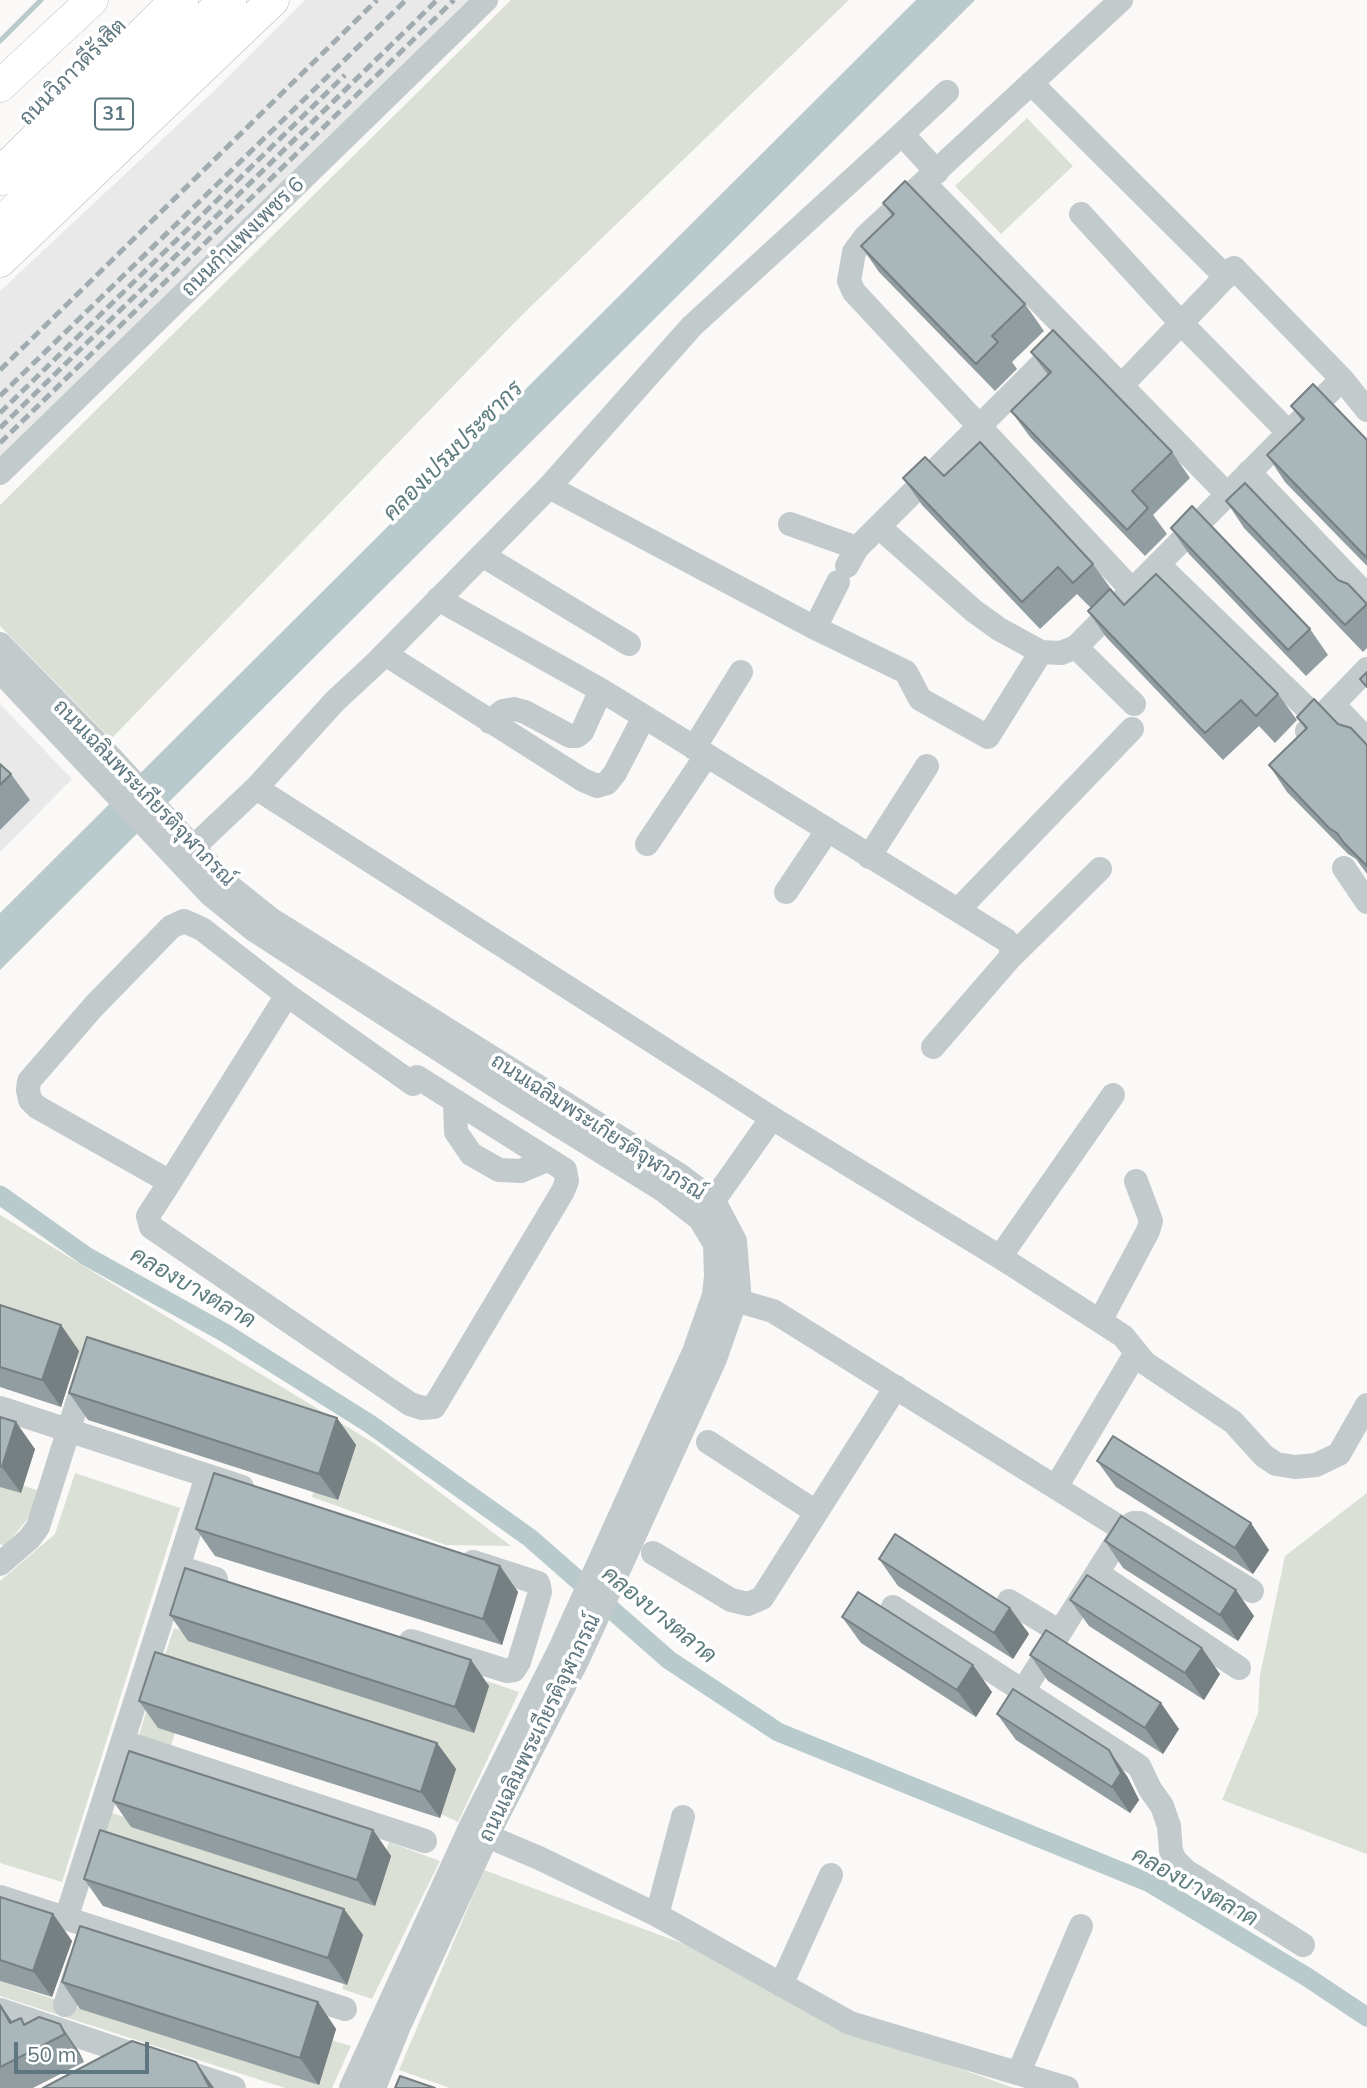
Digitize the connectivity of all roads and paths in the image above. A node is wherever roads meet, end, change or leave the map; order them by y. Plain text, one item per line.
1 (145, 0) edge
2 (180, 0) edge
3 (204, 0) edge
4 (486, 0) edge
5 (1121, 0) edge
6 (91, 3) edge
7 (255, 5) edge
8 (1031, 83) junction
9 (0, 85) edge
10 (947, 92) dead end
11 (902, 134) junction
12 (0, 145) edge
13 (0, 177) edge
14 (930, 177) junction
15 (0, 204) edge
16 (1081, 214) dead end
17 (0, 229) edge
18 (0, 261) edge
19 (1226, 277) junction
20 (1181, 323) junction
21 (1072, 335) junction
22 (1342, 379) junction
23 (1121, 386) junction
24 (1367, 410) edge
25 (980, 426) junction
26 (1289, 433) junction
27 (1249, 472) junction
28 (0, 473) edge
29 (549, 487) junction
30 (1227, 494) junction
31 (790, 524) dead end
32 (879, 527) junction
33 (482, 555) junction
34 (1158, 564) junction
35 (847, 565) junction
36 (1132, 590) junction
37 (1367, 596) edge
38 (438, 600) junction
39 (815, 628) junction
40 (0, 644) edge
41 (629, 644) dead end
42 (1076, 647) junction
43 (1041, 652) junction
44 (384, 654) junction
45 (1367, 669) edge
46 (0, 671) edge
47 (741, 671) dead end
48 (601, 690) junction
49 (1134, 704) dead end
50 (1325, 712) junction
51 (644, 718) junction
52 (491, 722) junction
53 (1132, 729) dead end
54 (1367, 740) edge
55 (1290, 748) edge
56 (700, 752) junction
57 (96, 756) junction
58 (928, 766) dead end
59 (256, 788) junction
60 (827, 831) junction
61 (647, 844) dead end
62 (180, 848) junction
63 (869, 857) junction
64 (1344, 868) edge
65 (1100, 869) dead end
66 (786, 892) dead end
67 (1367, 902) edge
68 (958, 910) junction
69 (1010, 958) junction
70 (287, 995) junction
71 (933, 1047) dead end
72 (505, 1080) junction
73 (1113, 1096) dead end
74 (456, 1102) junction
75 (480, 1118) junction
76 (772, 1118) junction
77 (547, 1160) junction
78 (1136, 1181) dead end
79 (170, 1182) junction
80 (707, 1210) junction
81 (1000, 1257) junction
82 (725, 1297) junction
83 (1100, 1321) junction
84 (1136, 1353) junction
85 (90, 1360) edge
86 (896, 1387) junction
87 (1367, 1405) edge
88 (0, 1408) edge
89 (69, 1431) junction
90 (708, 1442) dead end
91 (207, 1476) junction
92 (1056, 1487) junction
93 (260, 1493) edge
94 (816, 1512) junction
95 (1124, 1530) junction
96 (445, 1553) edge
97 (653, 1553) dead end
98 (0, 1564) edge
99 (178, 1567) junction
100 (1097, 1573) junction
101 (242, 1587) edge
102 (1252, 1591) dead end
103 (1009, 1601) dead end
104 (893, 1607) dead end
105 (383, 1632) edge
106 (1060, 1632) junction
107 (1239, 1668) dead end
108 (1023, 1690) junction
109 (122, 1742) junction
110 (683, 1817) dead end
111 (478, 1832) junction
112 (425, 1841) dead end
113 (831, 1875) dead end
114 (0, 1897) edge
115 (657, 1915) junction
116 (66, 1919) junction
117 (1081, 1926) dead end
118 (92, 1927) junction
119 (1303, 1945) dead end
120 (781, 1985) junction
121 (65, 2006) edge
122 (345, 2009) dead end
123 (0, 2010) edge
124 (144, 2058) junction
125 (120, 2070) edge
126 (1018, 2072) junction
127 (234, 2088) edge
128 (351, 2088) edge
129 (374, 2088) edge
130 (1067, 2088) edge

1 - 12 highway, ถนนวิภาวดีรังสิต
2 - 13 highway, 31
3 - 15 highway, 31
4 - 28 street, ถนนกำแพงเพชร 6
5 - 8 street
6 - 9 main road, ถนนวิภาวดีรังสิต
7 - 17 highway, 31
7 - 18 main road, 31
8 - 14 street
8 - 19 street
10 - 11 street
11 - 14 street
11 - 29 street
14 - 21 street
14 - 25 street
16 - 20 street
19 - 20 street
19 - 22 street
20 - 23 street
20 - 26 street
21 - 23 street
21 - 25 street
22 - 24 street
22 - 26 street
23 - 30 street
25 - 32 street
25 - 36 street
26 - 27 street
27 - 30 street
27 - 37 street
29 - 33 street
29 - 39 street
30 - 34 street
31 - 35 street
32 - 35 street
32 - 43 street
33 - 38 street
33 - 41 street
34 - 36 street
34 - 50 street
35 - 39 street
36 - 42 street
38 - 44 street
38 - 48 street
39 - 43 street
40 - 57 street, ถนนเฉลิมพระเกียรติจุฬาภรณ์
42 - 43 street
42 - 49 street
44 - 52 street
44 - 59 street
45 - 50 street
46 - 57 street, ถนนเฉลิมพระเกียรติจุฬาภรณ์
47 - 56 street
48 - 51 street
48 - 52 street
50 - 54 street
50 - 55 street
51 - 52 street
51 - 56 street
53 - 68 street
56 - 60 street
56 - 61 street
57 - 62 street, ถนนเฉลิมพระเกียรติจุฬาภรณ์
58 - 63 street
59 - 62 street
59 - 76 street
60 - 63 street
60 - 66 street
62 - 72 street, ถนนเฉลิมพระเกียรติจุฬาภรณ์
63 - 68 street
64 - 67 street
65 - 69 street
68 - 69 street
69 - 71 street
70 - 74 street
70 - 79 street
70 - 79 street
72 - 75 street
72 - 80 street, ถนนเฉลิมพระเกียรติจุฬาภรณ์
73 - 81 street
74 - 75 street
74 - 77 street
75 - 77 street
76 - 80 street
76 - 81 street
77 - 79 street
78 - 83 street
80 - 82 street, ถนนเฉลิมพระเกียรติจุฬาภรณ์
81 - 83 street
82 - 86 street
82 - 111 street, ถนนเฉลิมพระเกียรติจุฬาภรณ์
83 - 84 street
84 - 87 street
84 - 92 street
85 - 89 street
86 - 92 street
86 - 94 street
88 - 89 street
89 - 91 street
89 - 98 street
90 - 94 street
91 - 93 street
91 - 99 street
92 - 95 street
94 - 97 street
95 - 100 street
95 - 102 street
96 - 105 street
99 - 101 street
99 - 109 street
100 - 106 street
100 - 107 street
103 - 106 street
104 - 108 street
106 - 108 street
108 - 119 street
109 - 112 street
109 - 116 street
110 - 115 street
111 - 115 street
111 - 128 street, ถนนเฉลิมพระเกียรติจุฬาภรณ์
111 - 129 street, ถนนเฉลิมพระเกียรติจุฬาภรณ์
113 - 120 street
114 - 116 street
115 - 120 street
116 - 118 street
117 - 126 street
118 - 121 street
118 - 122 street
120 - 126 street
123 - 124 street
124 - 125 street
124 - 127 street
126 - 130 street

